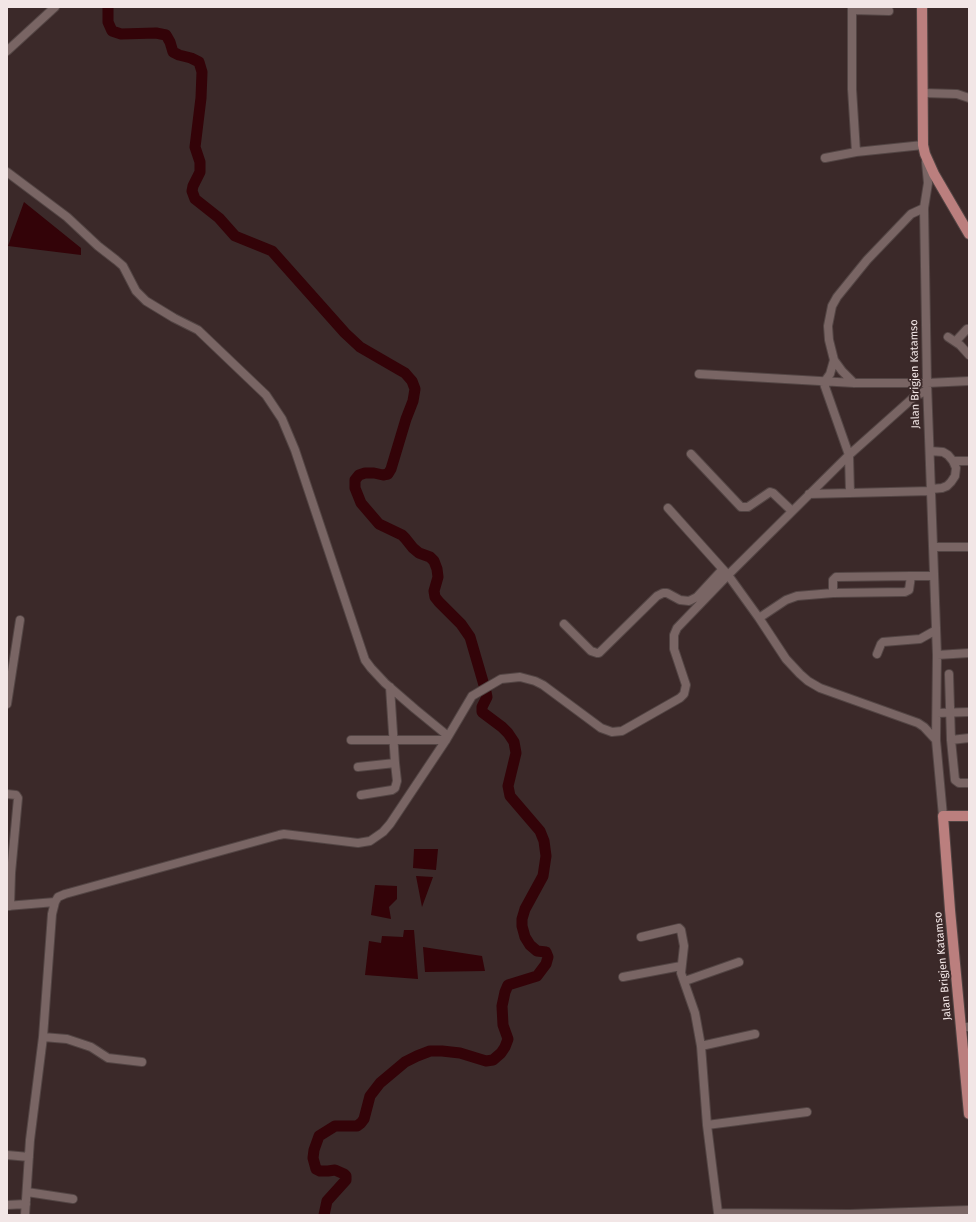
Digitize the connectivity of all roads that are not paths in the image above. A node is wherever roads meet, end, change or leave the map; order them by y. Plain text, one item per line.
1 (55, 7) edge
2 (922, 7) edge
3 (852, 8) edge
4 (888, 11) dead end
5 (7, 51) edge
6 (923, 93) junction
7 (969, 98) edge
8 (924, 150) junction
9 (856, 152) junction
10 (825, 158) dead end
11 (7, 172) edge
12 (924, 208) junction
13 (969, 234) edge
14 (968, 329) dead end
15 (948, 336) dead end
16 (956, 341) junction
17 (969, 355) edge
18 (834, 360) junction
19 (699, 374) dead end
20 (824, 381) junction
21 (969, 381) edge
22 (854, 383) junction
23 (927, 386) junction
24 (930, 451) junction
25 (691, 454) dead end
26 (849, 455) junction
27 (953, 461) junction
28 (969, 461) edge
29 (931, 490) junction
30 (850, 493) junction
31 (809, 494) junction
32 (668, 508) dead end
33 (792, 511) junction
34 (933, 547) junction
35 (969, 547) edge
36 (725, 573) junction
37 (911, 576) junction
38 (934, 576) junction
39 (833, 593) junction
40 (758, 618) junction
41 (20, 620) dead end
42 (564, 624) dead end
43 (936, 630) junction
44 (969, 653) edge
45 (877, 654) dead end
46 (937, 655) junction
47 (949, 674) dead end
48 (390, 687) junction
49 (7, 704) edge
50 (969, 712) edge
51 (950, 713) junction
52 (936, 714) junction
53 (447, 738) junction
54 (969, 738) edge
55 (351, 740) dead end
56 (393, 740) junction
57 (936, 740) junction
58 (951, 740) junction
59 (395, 763) junction
60 (358, 767) dead end
61 (969, 783) edge
62 (7, 794) edge
63 (361, 795) dead end
64 (943, 816) junction
65 (969, 816) edge
66 (55, 902) junction
67 (8, 906) edge
68 (641, 937) dead end
69 (739, 962) dead end
70 (681, 966) junction
71 (623, 977) dead end
72 (685, 981) junction
73 (965, 1027) edge
74 (755, 1034) dead end
75 (43, 1038) junction
76 (701, 1046) junction
77 (142, 1062) dead end
78 (967, 1068) edge
79 (968, 1103) edge
80 (807, 1112) dead end
81 (969, 1114) edge
82 (708, 1125) junction
83 (7, 1154) edge
84 (29, 1157) junction
85 (27, 1192) junction
86 (73, 1199) dead end
87 (26, 1204) junction
88 (7, 1205) edge
89 (969, 1210) edge
90 (718, 1214) edge
91 (25, 1215) edge
92 (850, 1215) edge

1 - 5 street
2 - 6 main road, Jalan Brigjen Katamso
3 - 4 street
3 - 9 street
6 - 7 street
6 - 8 main road, Jalan Brigjen Katamso
8 - 9 street
8 - 12 street, Jalan Brigjen Katamso
8 - 13 main road
9 - 10 street
11 - 48 street
12 - 18 street
12 - 23 street, Jalan Brigjen Katamso
14 - 16 street
15 - 16 street
16 - 17 street
18 - 20 street
18 - 22 street
19 - 20 street
20 - 22 street
20 - 26 street
21 - 23 street
22 - 23 street
23 - 24 street, Jalan Brigjen Katamso
23 - 26 street
24 - 27 street
24 - 29 street, Jalan Brigjen Katamso
25 - 33 street
26 - 30 street
26 - 31 street
27 - 28 street
27 - 29 street
29 - 30 street
29 - 34 street, Jalan Brigjen Katamso
30 - 31 street
31 - 33 street
32 - 36 street
33 - 36 street
34 - 35 street
34 - 38 street, Jalan Brigjen Katamso
36 - 40 street
36 - 42 street
36 - 53 street
37 - 38 street
37 - 39 street
37 - 39 street
38 - 43 street, Jalan Brigjen Katamso
39 - 40 street
40 - 57 street
41 - 49 street
43 - 45 street
43 - 46 street, Jalan Brigjen Katamso
44 - 46 street
46 - 52 street, Jalan Brigjen Katamso
47 - 51 street
48 - 53 street
48 - 56 street
50 - 51 street
51 - 52 street
51 - 58 street
52 - 57 street, Jalan Brigjen Katamso
53 - 56 street
53 - 66 street
54 - 58 street
55 - 56 street
56 - 59 street
57 - 64 street, Jalan Brigjen Katamso
58 - 61 street
59 - 60 street
59 - 63 street
62 - 67 street
64 - 65 main road
64 - 73 main road, Jalan Brigjen Katamso
66 - 67 street
66 - 75 street
68 - 70 street
69 - 72 street
70 - 71 street
70 - 72 street
72 - 76 street
73 - 78 main road, Jalan Brigjen Katamso
74 - 76 street
75 - 77 street
75 - 84 street
76 - 82 street
78 - 79 main road, Jalan Brigjen Katamso
79 - 81 main road, Jalan Brigjen Katamso
80 - 82 street
82 - 90 street
83 - 84 street
84 - 85 street
85 - 86 street
85 - 87 street
87 - 88 street
87 - 91 street
89 - 92 street
90 - 92 street

